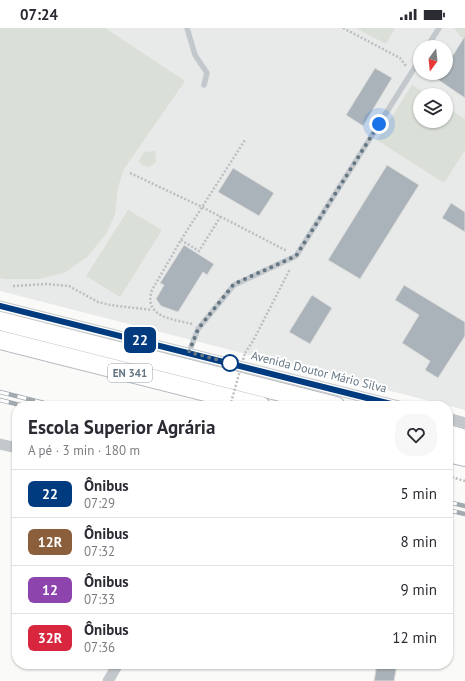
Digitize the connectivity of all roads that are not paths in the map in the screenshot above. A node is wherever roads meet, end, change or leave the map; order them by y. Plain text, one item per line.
1 (186, 28) edge
2 (439, 28) edge
3 (431, 40) edge
4 (413, 70) edge
5 (204, 85) dead end
6 (0, 306) edge
7 (0, 321) edge
8 (0, 340) edge
9 (189, 352) junction
10 (241, 401) edge
11 (316, 401) edge
12 (380, 401) edge
13 (453, 419) edge
14 (465, 423) edge
15 (453, 435) edge
16 (465, 439) edge
17 (0, 444) edge
18 (12, 447) edge
19 (453, 454) edge
20 (465, 458) edge
21 (115, 669) edge
22 (108, 681) edge

1 - 5 lane
2 - 3 lane
4 - 9 lane
6 - 9 street, Avenida Doutor Mário Silva
7 - 11 highway, EN 341
8 - 10 highway, EN 341
9 - 12 street, Avenida Doutor Mário Silva
13 - 14 street
15 - 16 highway
17 - 18 street
19 - 20 highway
21 - 22 street

